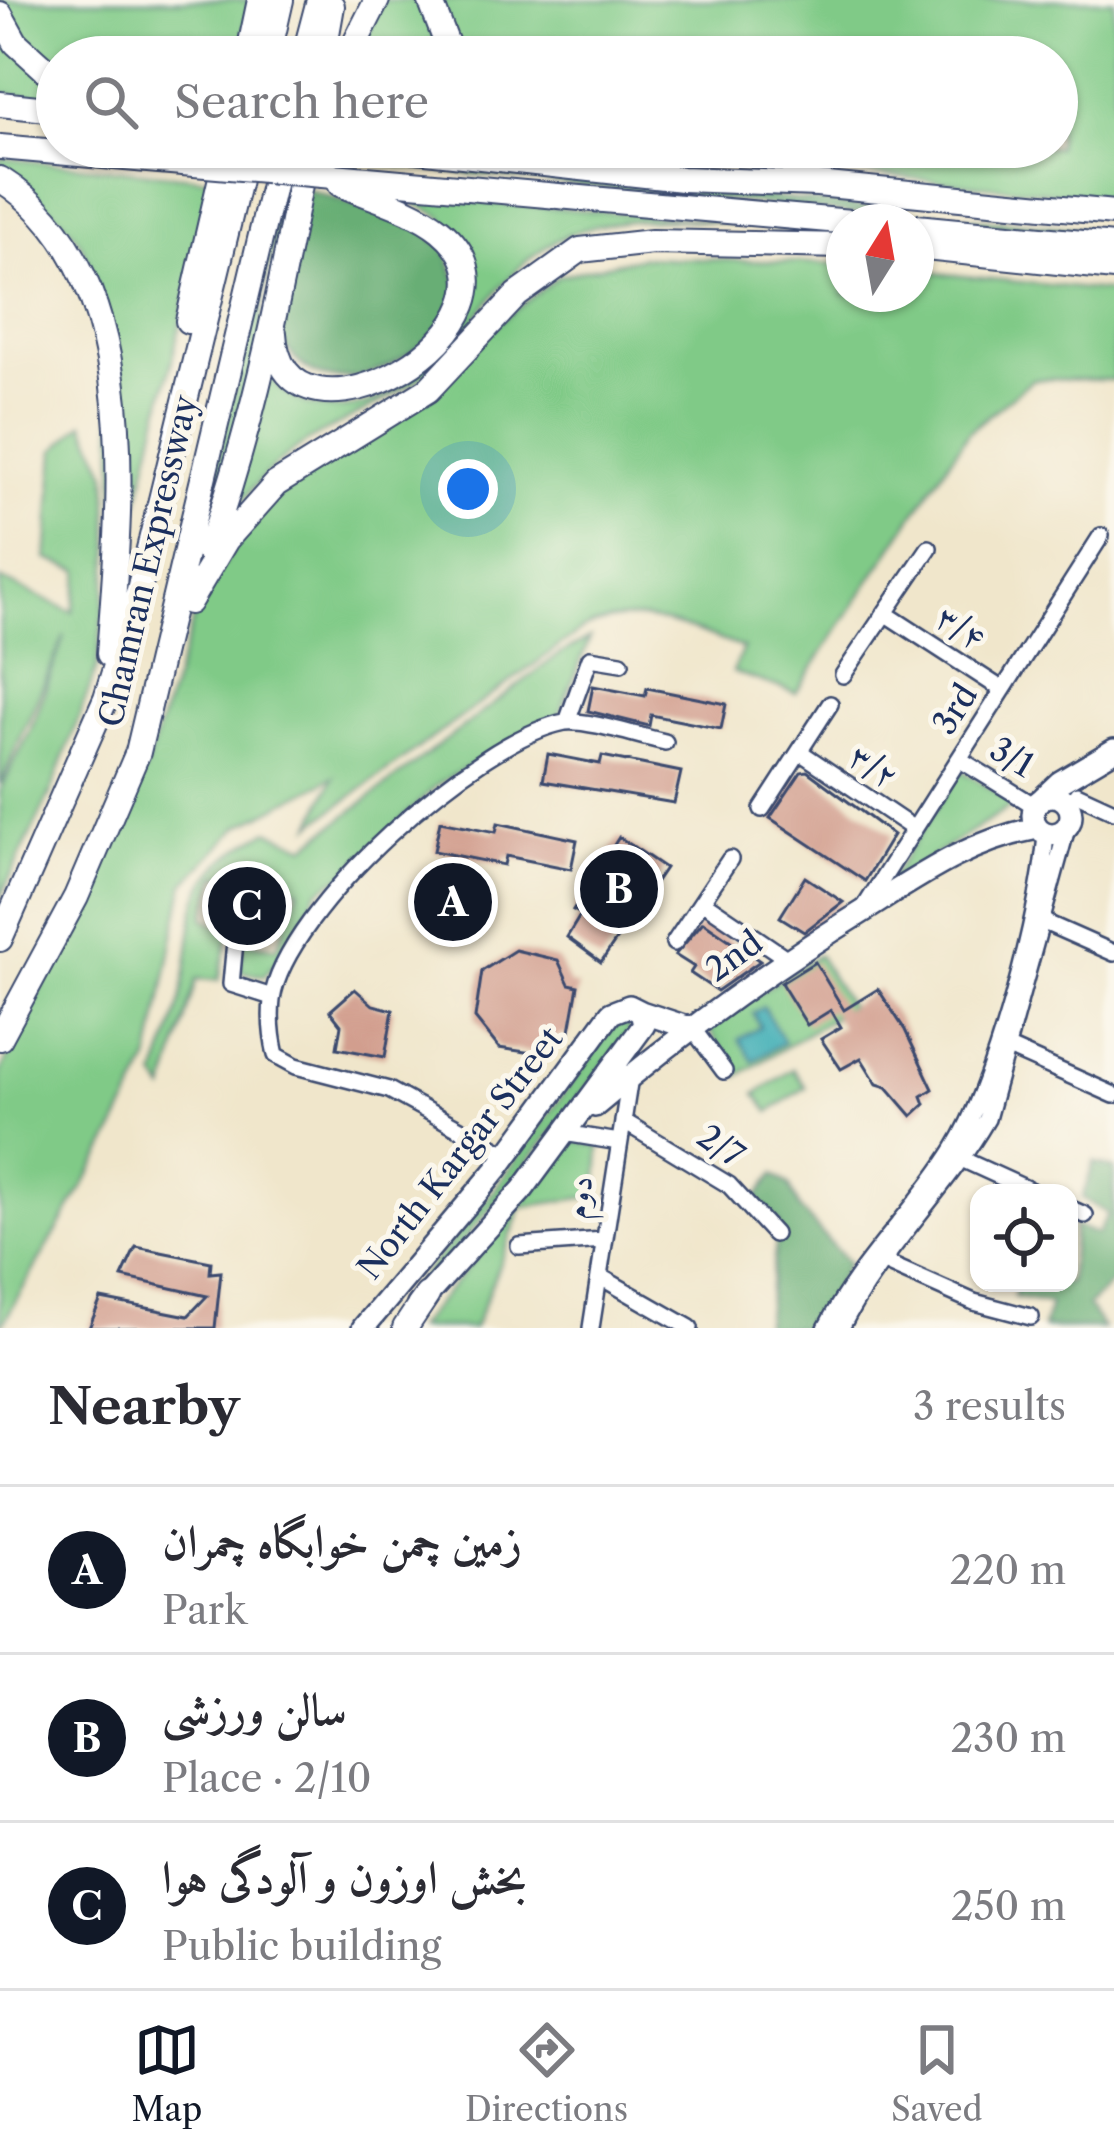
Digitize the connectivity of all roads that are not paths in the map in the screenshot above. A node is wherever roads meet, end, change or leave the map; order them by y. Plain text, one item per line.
1 (260, 0) edge
2 (281, 0) edge
3 (319, 0) edge
4 (334, 0) edge
5 (377, 0) edge
6 (430, 0) edge
7 (0, 14) edge
8 (252, 36) edge
9 (273, 36) edge
10 (310, 36) edge
11 (327, 36) edge
12 (359, 36) edge
13 (444, 36) edge
14 (36, 63) edge
15 (0, 104) edge
16 (36, 108) edge
17 (0, 147) edge
18 (36, 150) edge
19 (223, 168) edge
20 (235, 168) edge
21 (242, 168) edge
22 (277, 168) edge
23 (303, 168) edge
24 (581, 168) edge
25 (651, 168) edge
26 (322, 176) junction
27 (682, 178) junction
28 (0, 179) edge
29 (1114, 214) edge
30 (826, 220) edge
31 (934, 229) edge
32 (826, 246) edge
33 (1114, 246) edge
34 (934, 250) edge
35 (1114, 268) edge
36 (274, 324) junction
37 (1101, 536) dead end
38 (929, 548) dead end
39 (189, 602) junction
40 (886, 614) junction
41 (621, 663) dead end
42 (843, 675) dead end
43 (159, 678) junction
44 (1003, 690) junction
45 (106, 698) junction
46 (830, 704) dead end
47 (567, 722) junction
48 (665, 742) dead end
49 (1114, 751) edge
50 (800, 752) junction
51 (958, 759) junction
52 (1114, 765) edge
53 (1077, 794) junction
54 (762, 808) dead end
55 (1114, 811) edge
56 (1050, 819) junction
57 (914, 829) junction
58 (730, 859) dead end
59 (702, 901) junction
60 (860, 913) junction
61 (1037, 918) junction
62 (236, 932) dead end
63 (0, 940) edge
64 (674, 943) dead end
65 (1114, 953) edge
66 (786, 958) junction
67 (272, 997) junction
68 (640, 1021) junction
69 (693, 1029) junction
70 (0, 1038) edge
71 (1003, 1046) junction
72 (724, 1071) dead end
73 (630, 1077) junction
74 (1114, 1095) edge
75 (623, 1121) junction
76 (564, 1133) junction
77 (620, 1142) junction
78 (508, 1155) junction
79 (957, 1157) junction
80 (1016, 1184) edge
81 (774, 1234) dead end
82 (604, 1240) junction
83 (519, 1246) dead end
84 (877, 1259) junction
85 (599, 1276) junction
86 (427, 1295) joint
87 (1031, 1317) dead end
88 (363, 1328) edge
89 (401, 1328) edge
90 (591, 1328) edge
91 (690, 1328) edge
92 (826, 1328) edge
93 (841, 1328) edge

1 - 8 highway
2 - 9 highway
3 - 10 highway
4 - 11 highway
5 - 12 highway
6 - 13 highway
7 - 14 highway
15 - 16 highway
17 - 18 highway, bridge
19 - 45 highway
20 - 26 highway, bridge
21 - 45 highway, Chamran Expressway
22 - 43 highway, Chamran Expressway
23 - 36 highway
24 - 27 highway
25 - 27 highway
26 - 30 highway
26 - 36 highway
27 - 29 highway
28 - 45 highway
31 - 33 highway
32 - 39 highway
34 - 35 highway
36 - 39 highway
37 - 44 street, 3rd
38 - 40 street, ۳/۴
39 - 43 highway
40 - 42 street, ۳/۴
40 - 44 street, ۳/۴
41 - 47 street
43 - 70 highway, Chamran Expressway
44 - 51 street, 3rd
45 - 63 highway, Chamran Expressway
46 - 50 street, ۳/۲
47 - 48 street
47 - 67 street
49 - 56 main road
50 - 54 street, ۳/۲
50 - 57 street, ۳/۲
51 - 56 street, 3/1
51 - 57 street, 3rd
52 - 53 main road
53 - 55 street
53 - 56 main road
56 - 60 main road, 2nd
56 - 61 street
57 - 60 street, 3rd
58 - 59 street
59 - 64 street
59 - 66 street
60 - 66 main road, 2nd
61 - 65 street
61 - 71 street
62 - 67 street
66 - 69 main road, 2nd
67 - 78 street
68 - 69 main road
68 - 76 main road, North Kargar Street
68 - 78 main road, North Kargar Street
69 - 72 street
69 - 73 main road, 2nd
71 - 74 street
71 - 79 street
73 - 75 street, دوم
73 - 76 main road, 2nd
75 - 77 street, دوم
75 - 81 street, 2/7
76 - 77 street
76 - 86 main road, North Kargar Street
77 - 82 street, دوم
78 - 88 main road, North Kargar Street
79 - 80 street
79 - 84 street
82 - 83 street
82 - 85 street, دوم
84 - 87 street
84 - 92 street
84 - 93 street
85 - 90 street, دوم
85 - 91 street
86 - 89 highway

